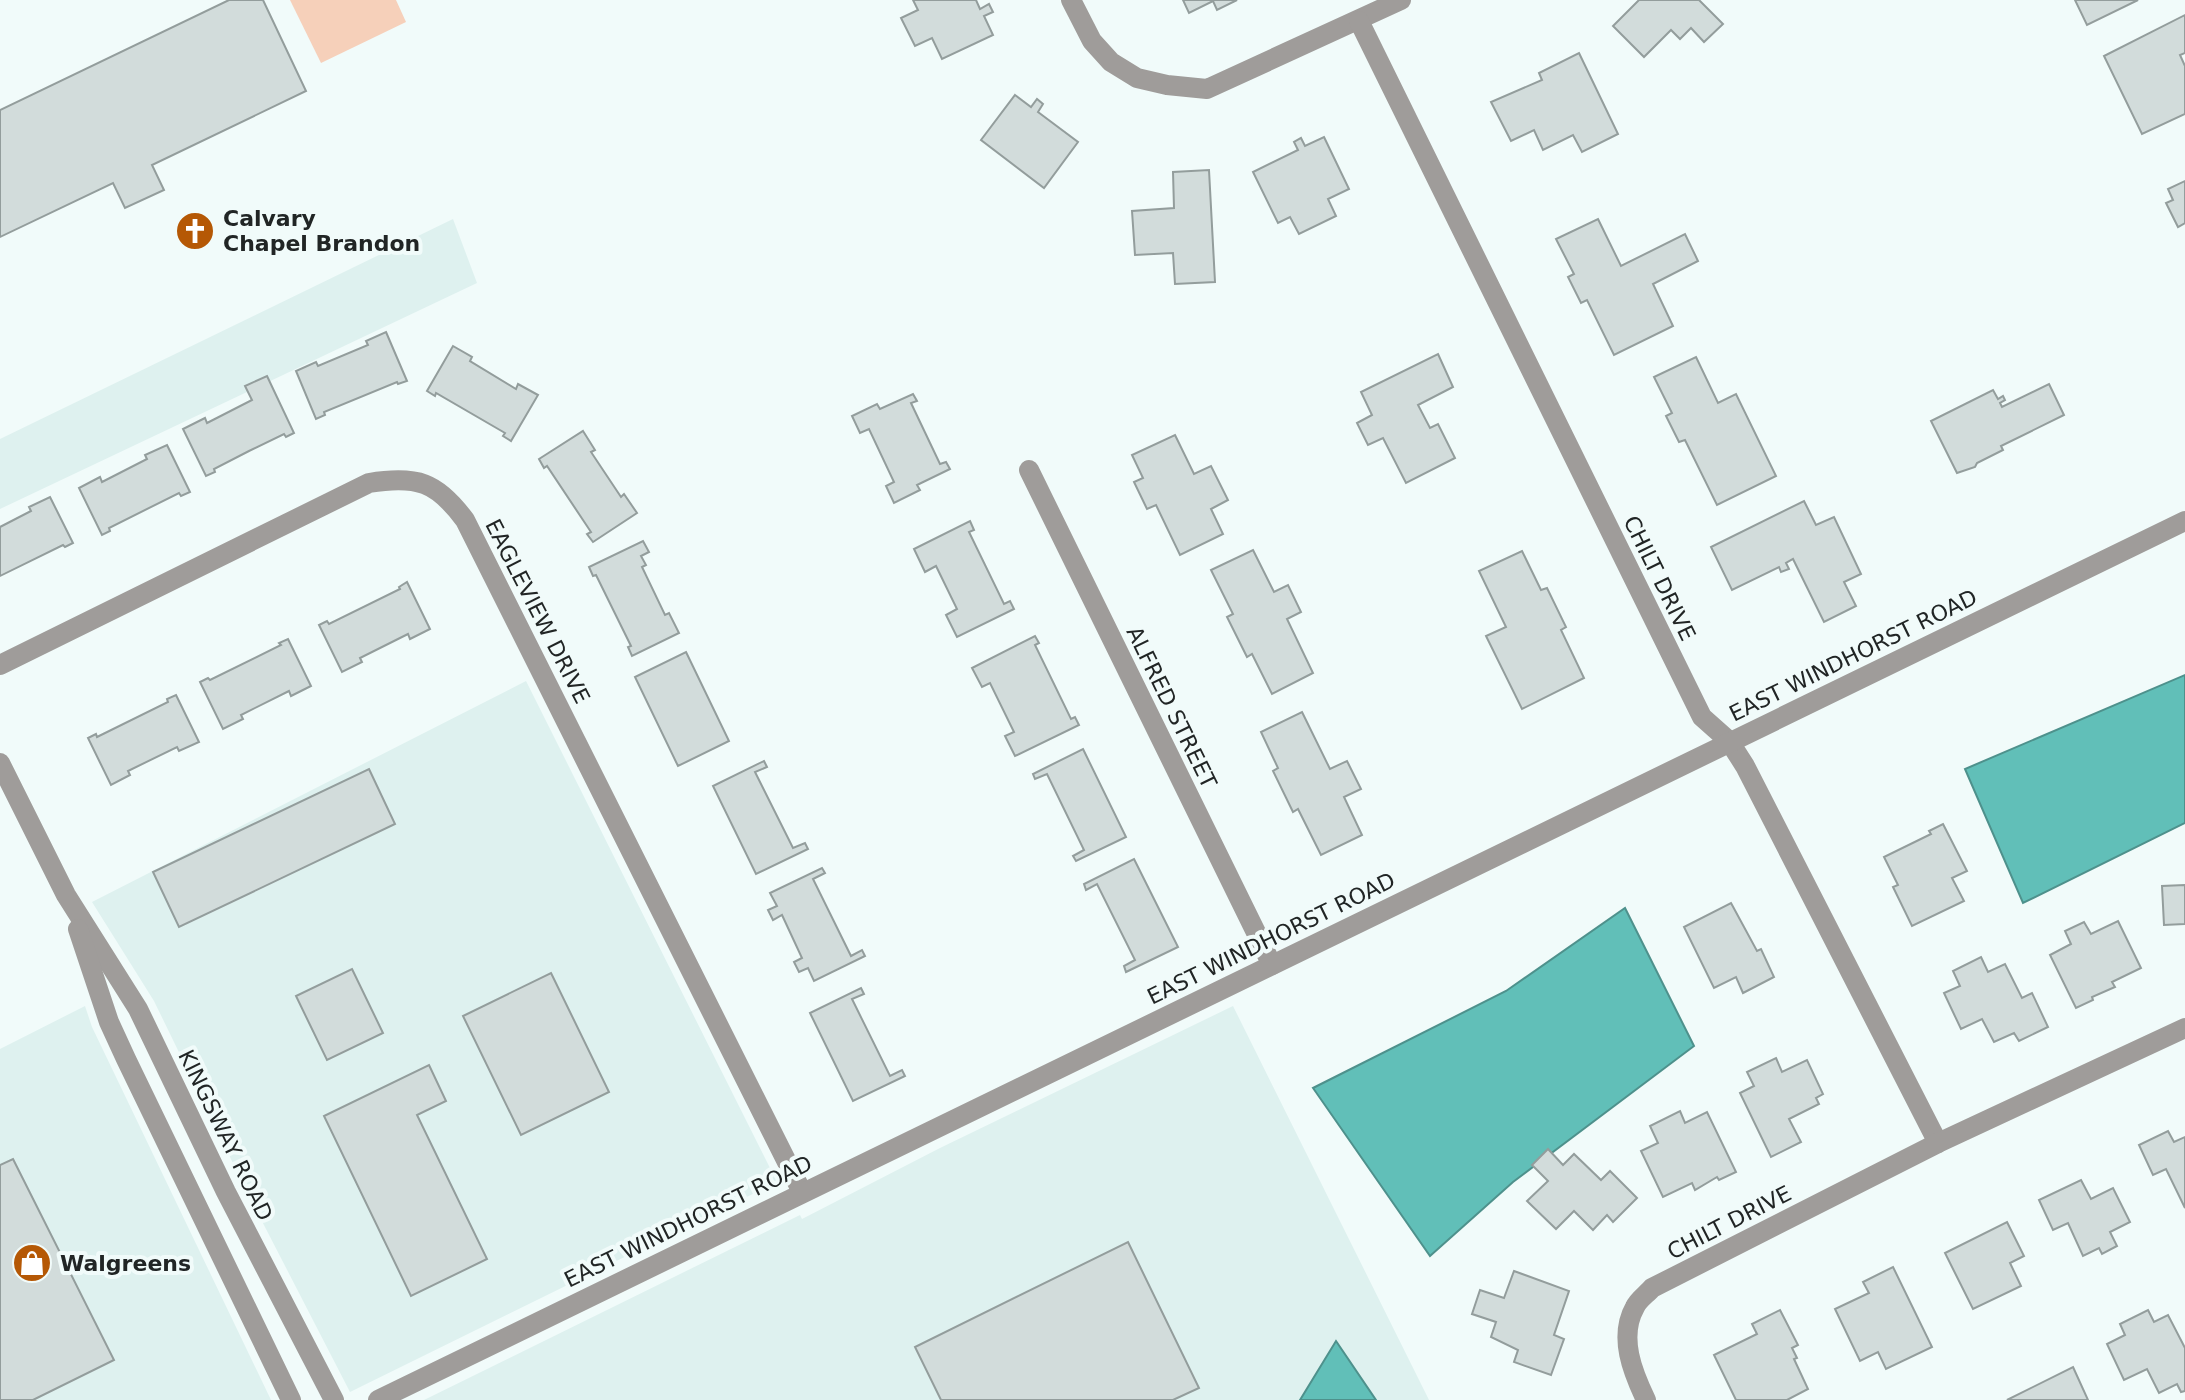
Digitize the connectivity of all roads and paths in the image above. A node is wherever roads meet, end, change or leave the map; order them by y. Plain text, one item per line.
1 (1071, 0) edge
2 (1401, 0) edge
3 (1359, 21) junction
4 (1029, 470) dead end
5 (2185, 521) edge
6 (0, 665) edge
7 (1729, 741) junction
8 (2, 774) edge
9 (66, 895) junction
10 (1272, 965) junction
11 (2185, 1028) edge
12 (1938, 1143) junction
13 (802, 1192) junction
14 (291, 1400) edge
15 (334, 1400) edge
16 (378, 1400) edge
17 (1646, 1400) edge

1 - 3 street
2 - 3 street
3 - 7 street, CHILT DRIVE
4 - 10 street, ALFRED STREET
5 - 7 street, EAST WINDHORST ROAD
6 - 13 street, EAGLEVIEW DRIVE
7 - 10 street, EAST WINDHORST ROAD
7 - 12 street, CHILT DRIVE
8 - 9 street, KINGSWAY ROAD
9 - 14 street, KINGSWAY ROAD
9 - 15 street, KINGSWAY ROAD
10 - 13 street, EAST WINDHORST ROAD
11 - 12 street, CHILT DRIVE
12 - 17 street, CHILT DRIVE
13 - 16 street, EAST WINDHORST ROAD

